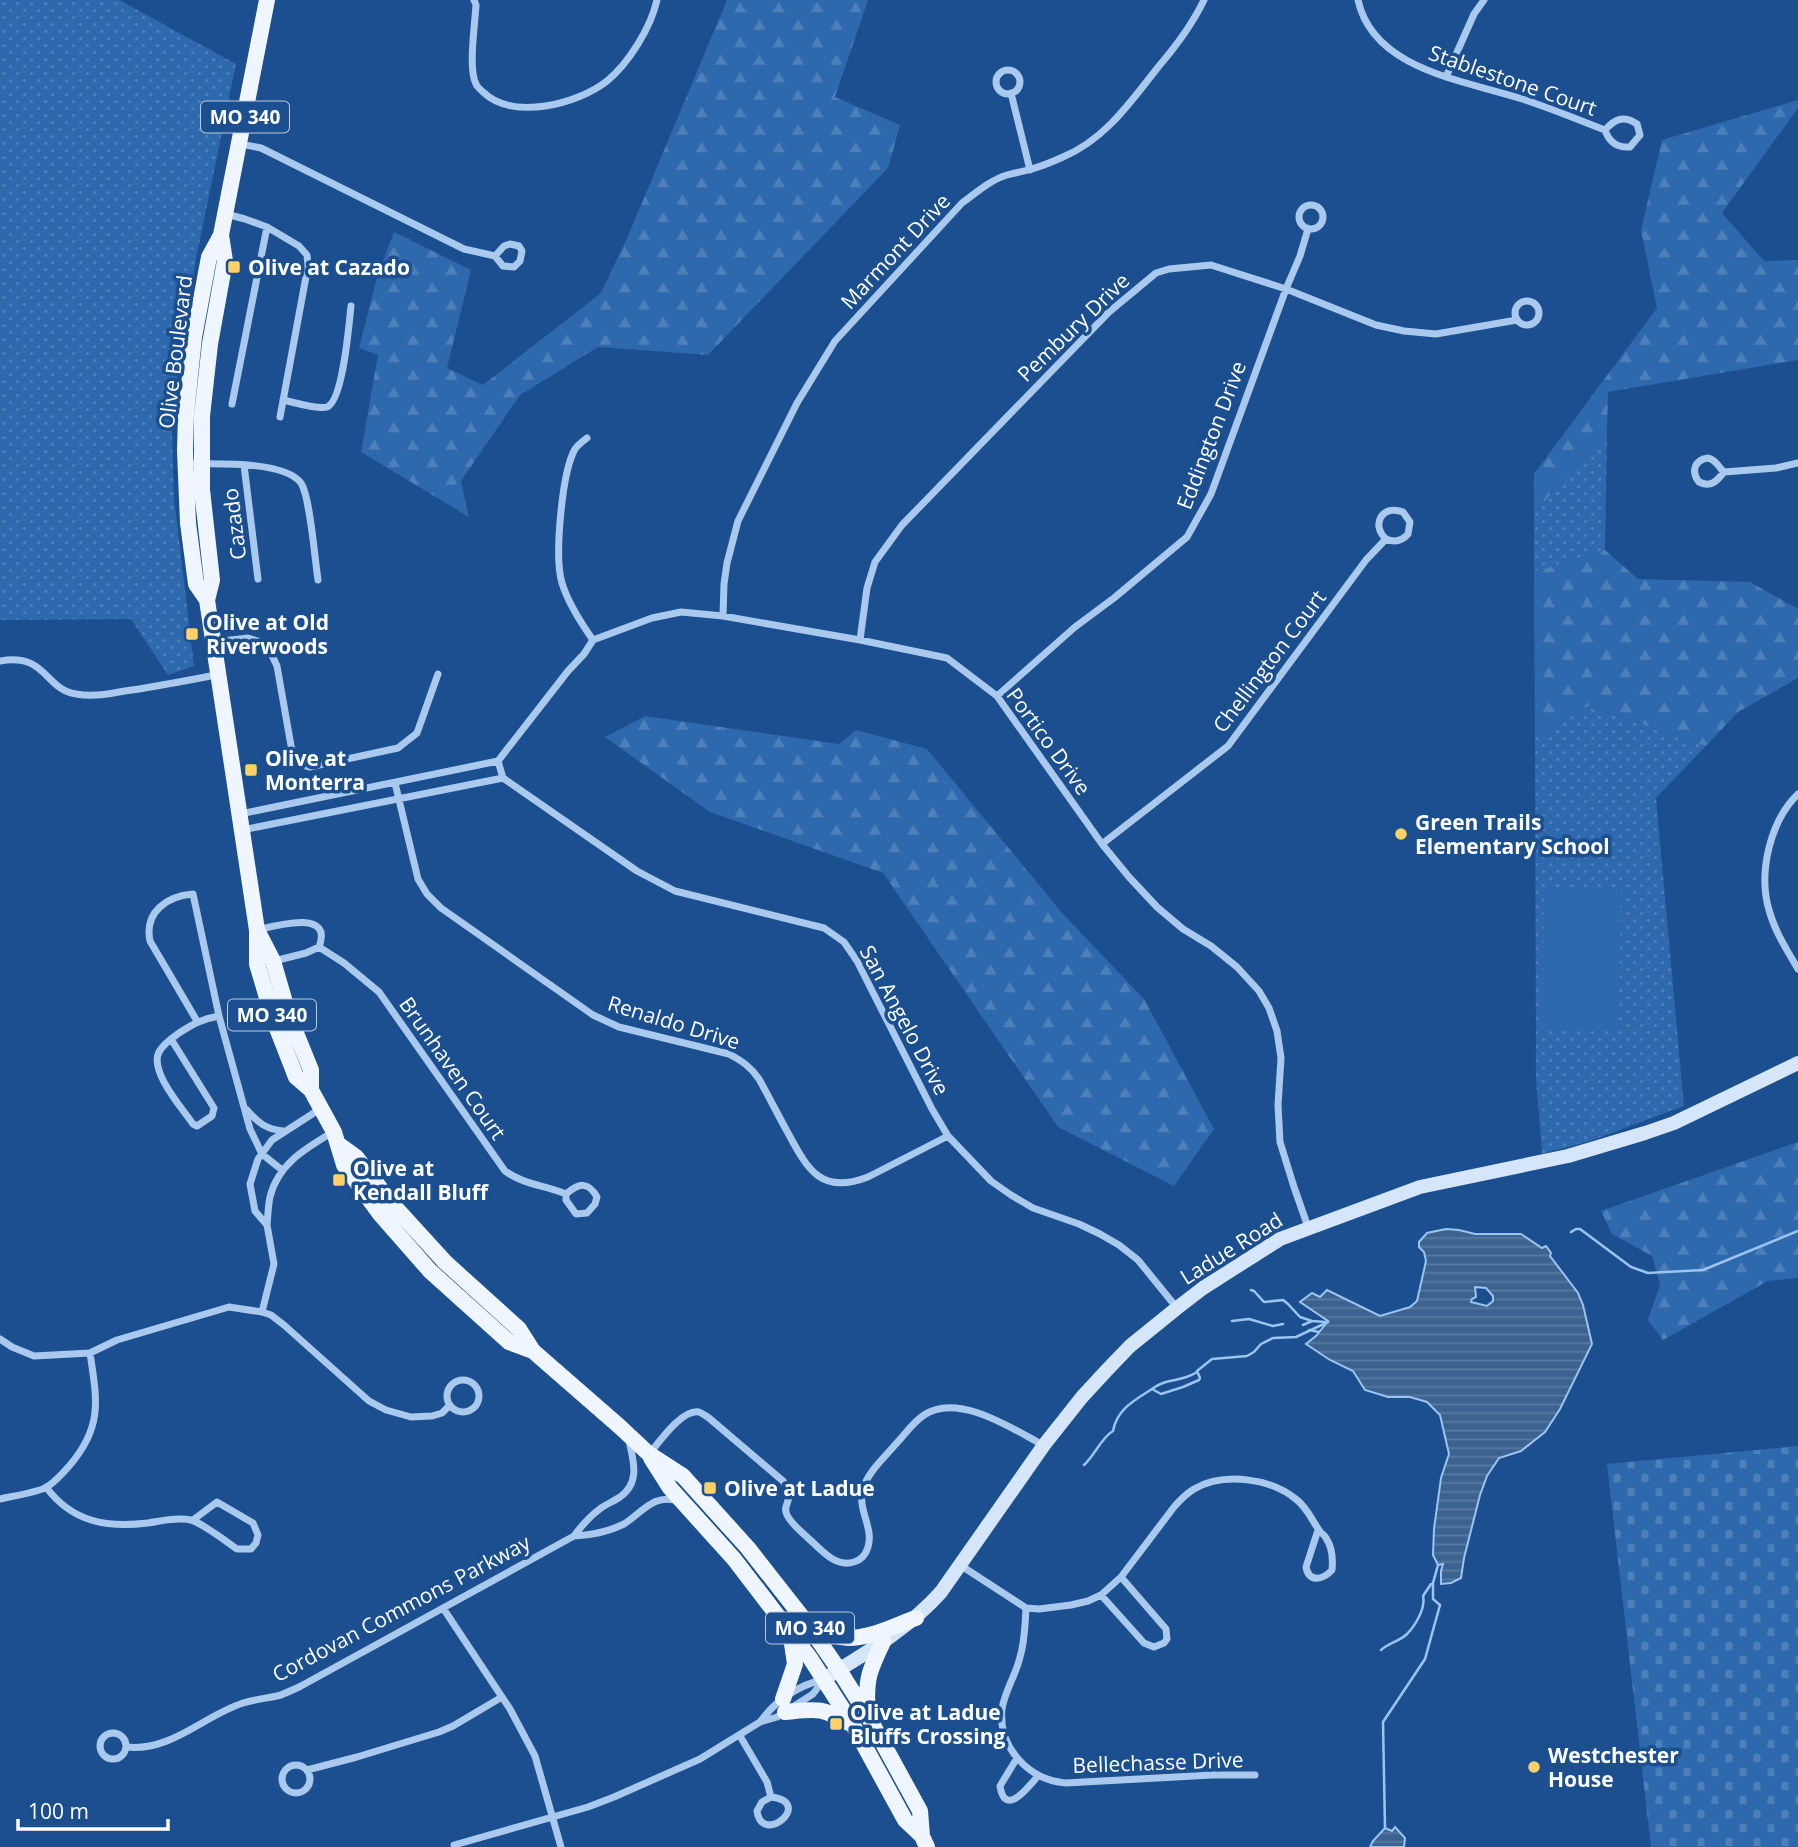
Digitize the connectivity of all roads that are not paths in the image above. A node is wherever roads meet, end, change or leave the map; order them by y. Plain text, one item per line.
1 (267, 0) edge
2 (474, 0) edge
3 (657, 0) edge
4 (1204, 0) edge
5 (1358, 0) edge
6 (1484, 0) edge
7 (1446, 77) junction
8 (1011, 93) dead end
9 (1605, 130) junction
10 (240, 144) junction
11 (1030, 170) junction
12 (226, 214) junction
13 (267, 227) junction
14 (1308, 229) dead end
15 (495, 256) dead end
16 (1286, 289) junction
17 (351, 306) dead end
18 (1517, 320) dead end
19 (283, 400) junction
20 (232, 404) dead end
21 (280, 417) dead end
22 (587, 438) dead end
23 (1798, 463) edge
24 (193, 464) junction
25 (244, 465) junction
26 (1724, 472) junction
27 (1386, 539) junction
28 (258, 579) dead end
29 (318, 580) dead end
30 (723, 616) junction
31 (593, 640) junction
32 (860, 640) junction
33 (213, 642) junction
34 (0, 661) edge
35 (218, 674) junction
36 (438, 674) dead end
37 (997, 696) junction
38 (498, 761) junction
39 (503, 778) junction
40 (395, 783) junction
41 (1798, 794) edge
42 (399, 799) junction
43 (240, 822) junction
44 (1102, 844) junction
45 (257, 930) junction
46 (319, 947) junction
47 (273, 961) junction
48 (1798, 969) edge
49 (219, 1016) junction
50 (197, 1021) junction
51 (171, 1039) junction
52 (1798, 1063) edge
53 (311, 1090) junction
54 (244, 1106) junction
55 (321, 1108) junction
56 (284, 1131) junction
57 (948, 1136) junction
58 (336, 1138) junction
59 (262, 1154) junction
60 (282, 1170) junction
61 (566, 1194) junction
62 (267, 1224) junction
63 (1308, 1227) junction
64 (1177, 1308) junction
65 (262, 1312) junction
66 (0, 1339) edge
67 (90, 1353) junction
68 (450, 1405) junction
69 (627, 1434) junction
70 (1044, 1446) junction
71 (649, 1454) junction
72 (46, 1487) junction
73 (0, 1499) edge
74 (684, 1503) junction
75 (193, 1520) junction
76 (1318, 1530) junction
77 (574, 1536) junction
78 (960, 1565) junction
79 (1121, 1577) junction
80 (1101, 1595) junction
81 (443, 1608) junction
82 (1026, 1608) junction
83 (916, 1618) junction
84 (806, 1622) junction
85 (790, 1631) junction
86 (883, 1642) junction
87 (839, 1670) junction
88 (824, 1679) junction
89 (502, 1697) junction
90 (784, 1705) junction
91 (868, 1716) junction
92 (760, 1722) junction
93 (853, 1725) junction
94 (740, 1736) junction
95 (126, 1747) dead end
96 (1017, 1758) junction
97 (307, 1770) dead end
98 (1255, 1775) dead end
99 (1038, 1776) junction
100 (771, 1797) junction
101 (552, 1817) junction
102 (924, 1841) edge
103 (454, 1845) dead end
104 (561, 1847) edge

1 - 10 main road, Olive Boulevard / MO 340
2 - 3 street
4 - 11 street, Marmont Drive
5 - 7 street, Stablestone Court
6 - 7 street
7 - 9 street, Stablestone Court
8 - 11 street
9 - 9 street, Stablestone Court
10 - 12 main road, Olive Boulevard / MO 340
10 - 15 street
11 - 30 street, Marmont Drive
12 - 13 street
12 - 24 main road, Olive Boulevard / MO 340
13 - 19 street
13 - 20 street
14 - 16 street, Eddington Drive
16 - 18 street, Pembury Drive
16 - 32 street, Pembury Drive
16 - 37 street, Eddington Drive
17 - 19 street
19 - 21 street
22 - 31 street
23 - 26 street
24 - 25 street
24 - 33 main road, Olive Boulevard / MO 340
25 - 28 street, Cazado
25 - 29 street
26 - 26 street
27 - 27 street, Chellington Court
27 - 44 street, Chellington Court
30 - 31 street, Portico Drive
30 - 32 street, Portico Drive
31 - 38 street
32 - 37 street, Portico Drive
33 - 35 main road, Olive Boulevard / MO 340
33 - 36 street
34 - 35 street
35 - 43 main road, Olive Boulevard / MO 340
37 - 44 street, Portico Drive
38 - 39 street
38 - 40 street
39 - 42 street
39 - 57 street, San Angelo Drive
40 - 42 street, Renaldo Drive
40 - 43 street
41 - 48 street
42 - 43 street
42 - 57 street, Renaldo Drive
43 - 45 main road, Olive Boulevard / MO 340
44 - 63 street, Portico Drive
45 - 46 street, Brunhaven Court
45 - 47 main road, Olive Boulevard / MO 340
45 - 53 main road, Olive Boulevard / MO 340
46 - 47 street
46 - 61 street, Brunhaven Court
47 - 53 main road, Olive Boulevard / MO 340
49 - 50 street
49 - 50 street
49 - 54 street
50 - 51 street
51 - 51 street
52 - 63 main road, Ladue Road
53 - 55 main road, Olive Boulevard / MO 340
54 - 56 street
54 - 59 street
55 - 56 street
55 - 58 main road, Olive Boulevard / MO 340
56 - 59 street
57 - 64 street, San Angelo Drive
58 - 60 street
58 - 69 main road, Olive Boulevard / MO 340
59 - 60 street
59 - 62 street
60 - 62 street
61 - 61 street, Brunhaven Court
62 - 65 street
63 - 64 main road, Ladue Road
64 - 70 main road, Ladue Road
65 - 67 street
65 - 68 street
66 - 67 street
67 - 72 street
68 - 68 street
69 - 71 main road, Olive Boulevard / MO 340
69 - 77 street, Cordovan Commons Parkway
70 - 71 street
70 - 78 main road, Ladue Road
71 - 74 main road, Olive Boulevard / MO 340
71 - 84 main road, Olive Boulevard / MO 340
72 - 73 street
72 - 75 street
74 - 77 street, Cordovan Commons Parkway
74 - 85 main road, Olive Boulevard / MO 340
75 - 75 street
76 - 76 street
76 - 79 street
77 - 81 street, Cordovan Commons Parkway
78 - 82 street
78 - 83 main road, Ladue Road
79 - 80 street
79 - 80 street
80 - 82 street
81 - 89 street
81 - 95 street, Cordovan Commons Parkway
82 - 96 street, Bellechasse Drive
83 - 84 main road
83 - 86 main road, Ladue Road
84 - 87 main road, Olive Boulevard / MO 340
85 - 88 main road, Olive Boulevard / MO 340
85 - 90 main road
86 - 87 main road, Ladue Road
86 - 91 main road
87 - 88 main road, Ladue Road
87 - 91 main road, Olive Boulevard / MO 340
88 - 90 street
88 - 90 street
88 - 93 main road, Olive Boulevard / MO 340
89 - 97 street
89 - 101 street
90 - 92 street
90 - 92 street
90 - 93 main road
91 - 102 main road, Olive Boulevard / MO 340
92 - 94 street
93 - 102 main road, Olive Boulevard / MO 340
94 - 100 street
94 - 101 street
96 - 99 street, Bellechasse Drive
96 - 99 street
98 - 99 street, Bellechasse Drive
100 - 100 street
101 - 103 street
101 - 104 street

